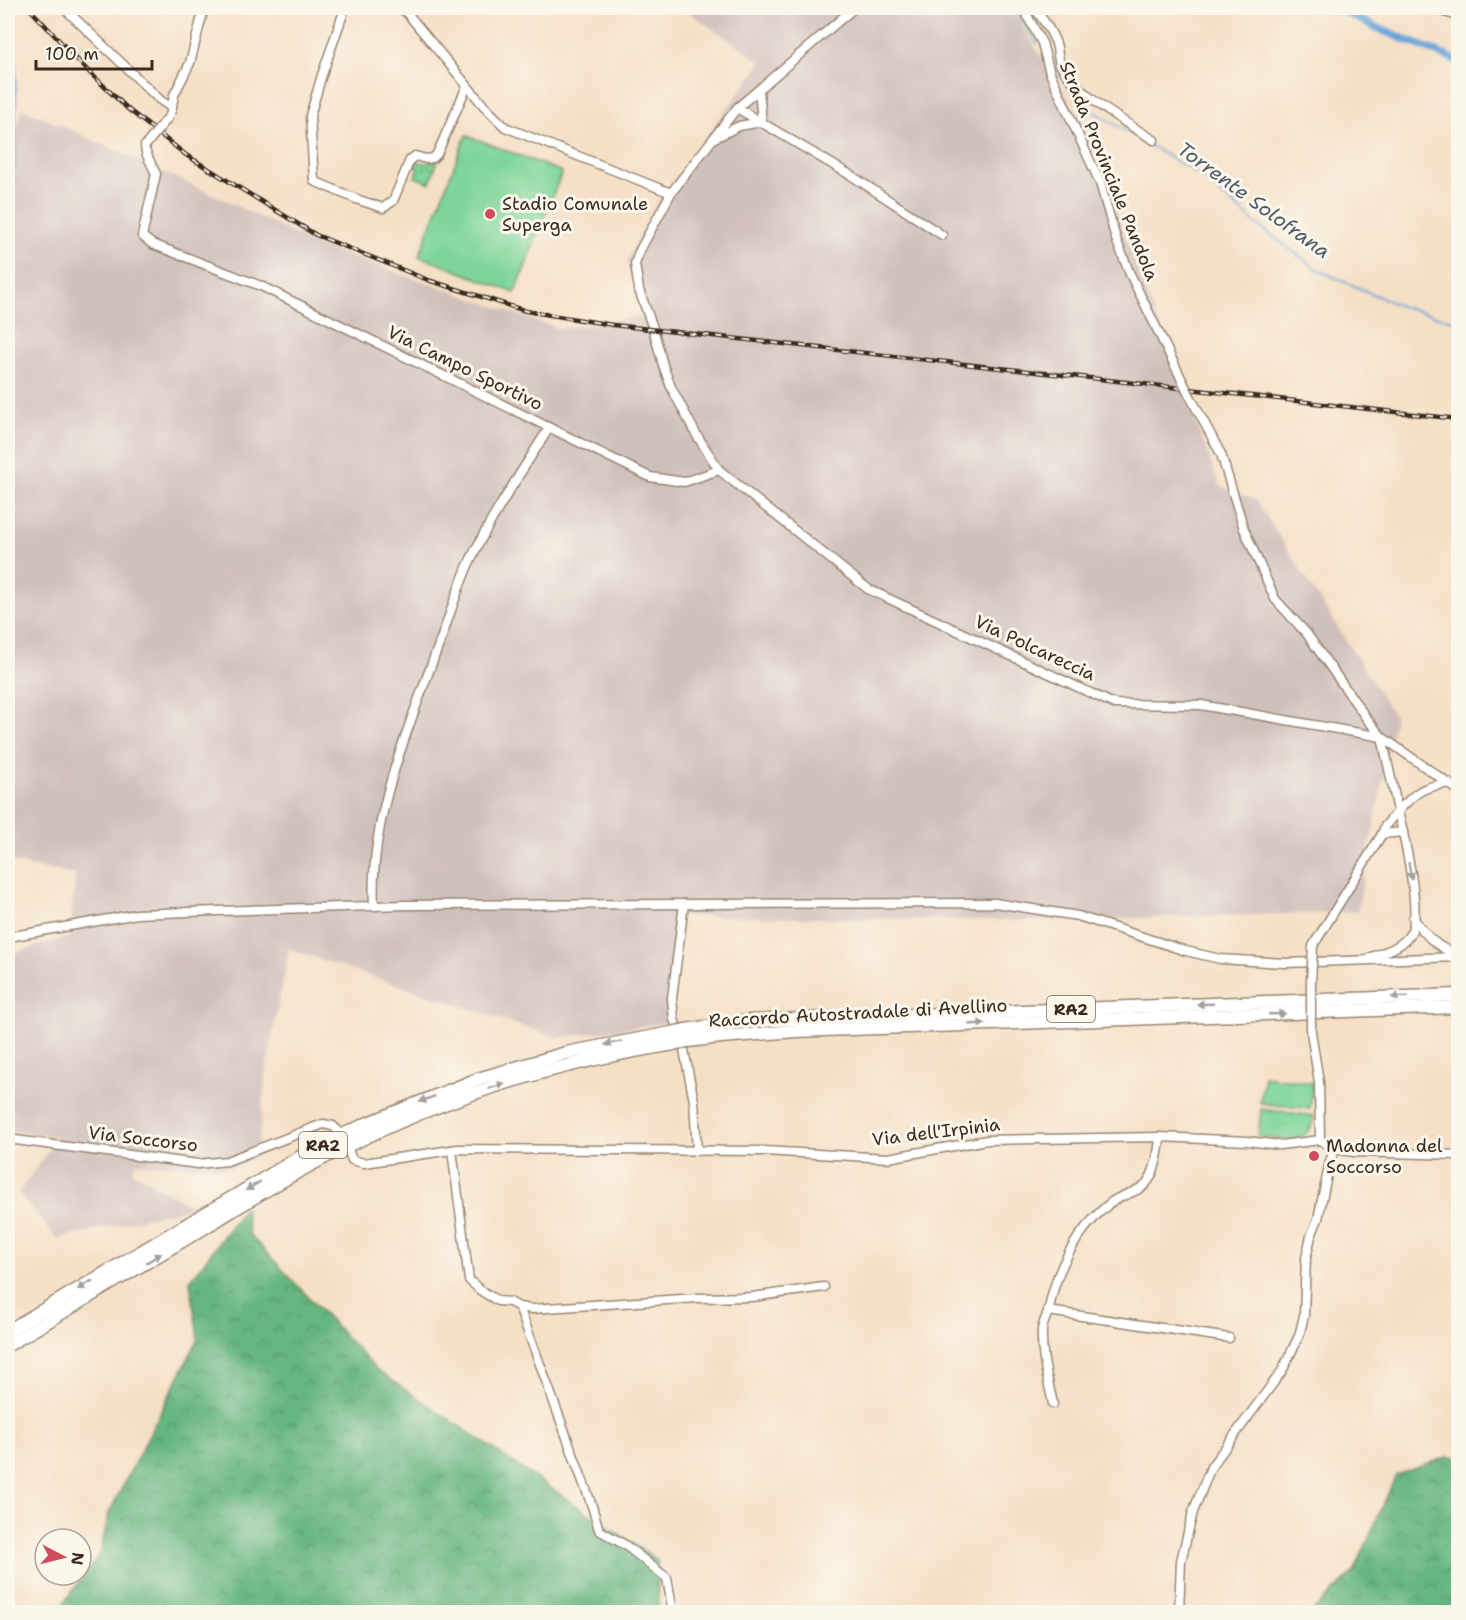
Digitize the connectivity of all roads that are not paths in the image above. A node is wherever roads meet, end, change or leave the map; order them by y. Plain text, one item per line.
1 (64, 8) edge
2 (204, 8) edge
3 (345, 8) edge
4 (400, 8) edge
5 (854, 8) edge
6 (1023, 8) edge
7 (1034, 8) edge
8 (1446, 8) edge
9 (1458, 16) edge
10 (467, 86) junction
11 (759, 90) junction
12 (737, 108) junction
13 (171, 111) junction
14 (762, 122) junction
15 (712, 139) junction
16 (1154, 140) dead end
17 (671, 193) junction
18 (942, 235) dead end
19 (549, 428) junction
20 (719, 470) junction
21 (1382, 737) junction
22 (1449, 783) junction
23 (1458, 790) edge
24 (1398, 811) junction
25 (1403, 832) junction
26 (1382, 834) junction
27 (684, 904) junction
28 (374, 906) junction
29 (1413, 918) junction
30 (8, 937) edge
31 (1458, 956) edge
32 (1362, 960) junction
33 (1458, 994) edge
34 (1458, 1007) edge
35 (686, 1036) junction
36 (673, 1038) junction
37 (338, 1131) dead end
38 (1161, 1137) junction
39 (8, 1139) edge
40 (1320, 1140) junction
41 (1335, 1149) junction
42 (452, 1150) junction
43 (697, 1151) junction
44 (349, 1152) dead end
45 (1458, 1155) edge
46 (824, 1287) dead end
47 (519, 1307) junction
48 (1048, 1311) junction
49 (8, 1331) edge
50 (1228, 1338) dead end
51 (8, 1345) edge
52 (1053, 1404) dead end
53 (673, 1612) edge
54 (1179, 1612) edge

1 - 13 street
2 - 13 street
3 - 10 street
4 - 10 street
5 - 11 street
6 - 21 street, Strada Provinciale Pandola, bridge
7 - 16 street
8 - 9 street
10 - 17 street
11 - 12 street
11 - 14 street
12 - 14 street
12 - 15 street
13 - 19 street, Via Campo Sportivo, bridge
14 - 15 street
14 - 18 street
15 - 17 street
17 - 20 street
19 - 20 street, Via Campo Sportivo
19 - 28 street
20 - 21 street, Via Polcareccia
21 - 22 street
21 - 24 street
22 - 23 street
22 - 24 street
24 - 25 street
24 - 26 street
25 - 26 street
25 -> 29 street
26 - 40 street, bridge
27 - 28 street
27 - 32 street
27 - 43 street
28 - 30 street
29 - 31 street
29 - 32 street
31 - 32 street
33 -> 35 highway, Raccordo Autostradale di Avellino / RA2
35 -> 34 highway, Raccordo Autostradale di Avellino / RA2
35 - 36 highway, Raccordo Autostradale di Avellino / RA2, bridge
36 -> 49 highway, Raccordo Autostradale di Avellino / RA2
51 -> 36 highway, Raccordo Autostradale di Avellino / RA2
37 - 39 street, Via Soccorso
38 - 40 street, Via dell'Irpinia
38 - 43 street, Via dell'Irpinia
38 - 48 street
40 - 41 street
41 - 45 street
41 - 54 street
42 - 43 street, Via dell'Irpinia
42 - 44 street, Via dell'Irpinia
42 - 47 street
46 - 47 street
47 - 53 street
48 - 50 street
48 - 52 street

